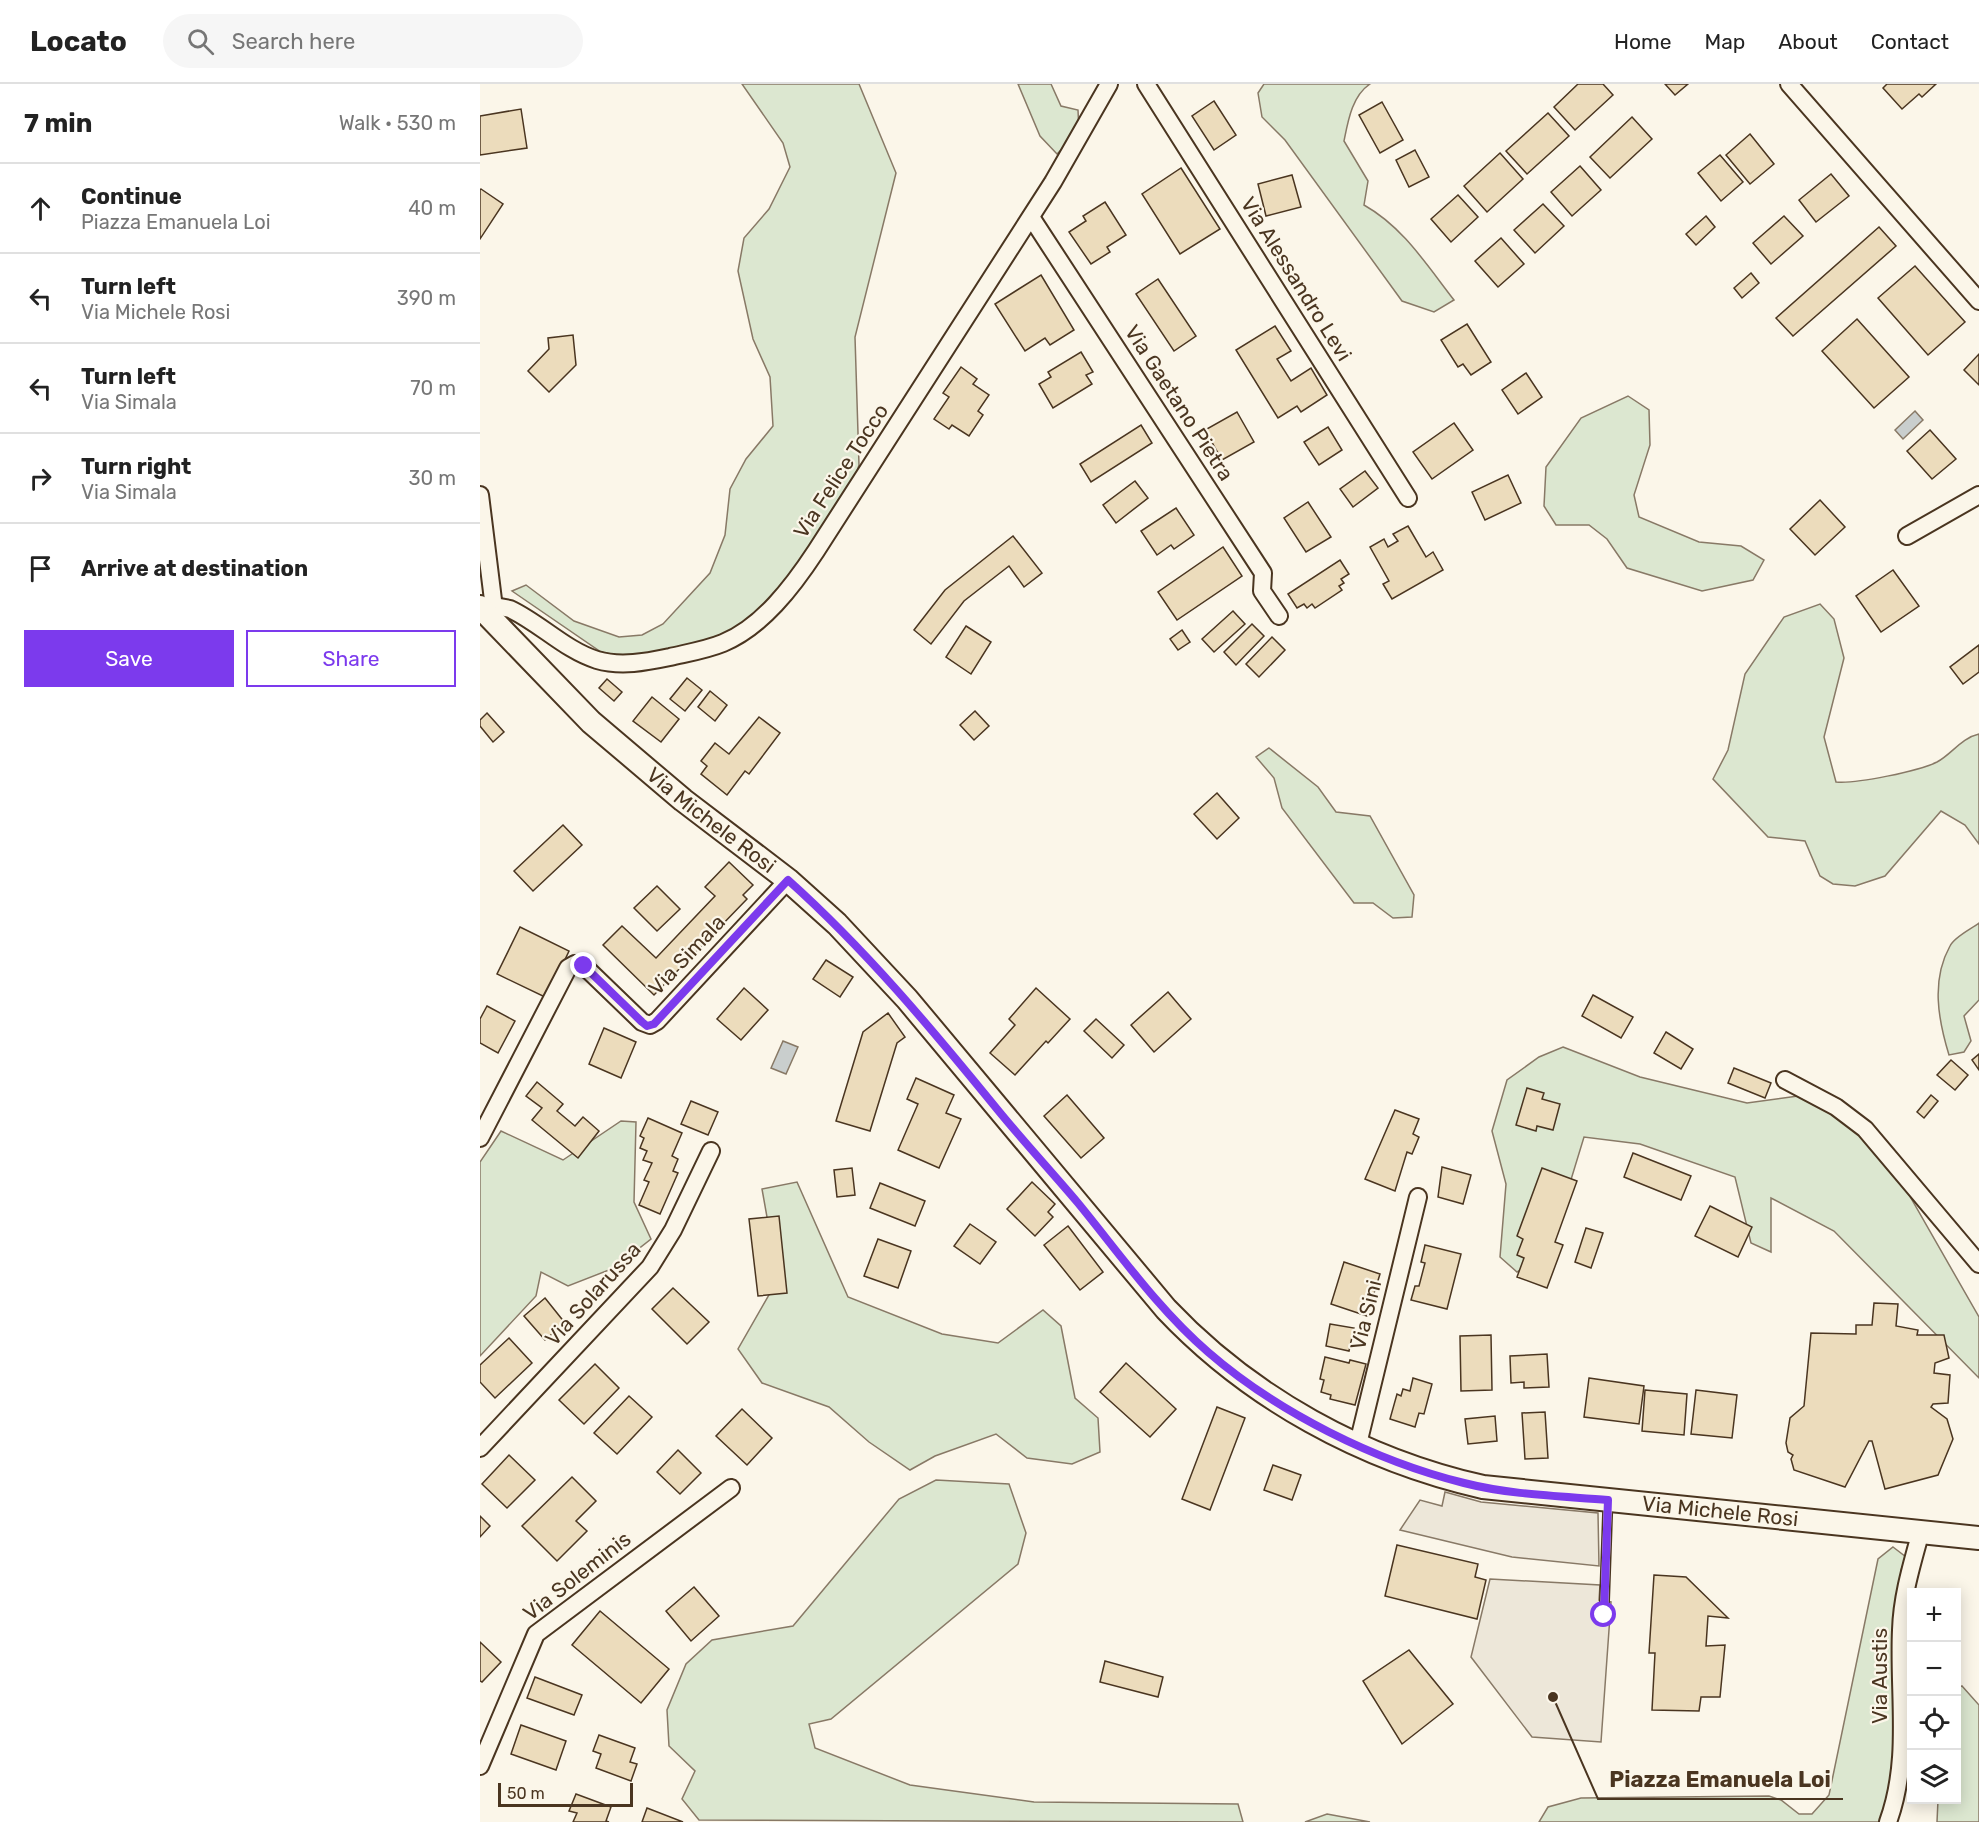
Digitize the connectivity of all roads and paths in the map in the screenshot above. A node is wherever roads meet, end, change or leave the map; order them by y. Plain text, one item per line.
1 (1109, 84) edge
2 (1146, 84) edge
3 (1789, 84) edge
4 (1031, 217) junction
5 (1979, 301) edge
6 (480, 495) edge
7 (1979, 495) edge
8 (1408, 498) dead end
9 (1907, 536) dead end
10 (486, 609) edge
11 (1279, 616) dead end
12 (788, 880) junction
13 (1785, 1080) dead end
14 (480, 1138) edge
15 (711, 1151) dead end
16 (1418, 1197) dead end
17 (1979, 1264) edge
18 (1358, 1444) junction
19 (480, 1448) edge
20 (731, 1488) dead end
21 (1608, 1500) junction
22 (1921, 1531) junction
23 (1979, 1538) edge
24 (1604, 1615) dead end
25 (480, 1766) edge
26 (1888, 1822) edge

1 - 4 street, Via Felice Tocco
2 - 8 street, Via Alessandro Levi
3 - 5 street
4 - 10 street, Via Felice Tocco
4 - 11 street, Via Gaetano Pietra
6 - 10 street
7 - 9 street
10 - 12 street, Via Michele Rosi
12 - 14 street, Via Simala
12 - 18 street, Via Michele Rosi
13 - 17 street
15 - 19 street, Via Solarussa
16 - 18 street, Via Sini
18 - 21 street, Via Michele Rosi
20 - 25 street, Via Soleminis
21 - 22 street, Via Michele Rosi
21 - 24 lane
22 - 23 street, Via Michele Rosi
22 - 26 street, Via Austis

